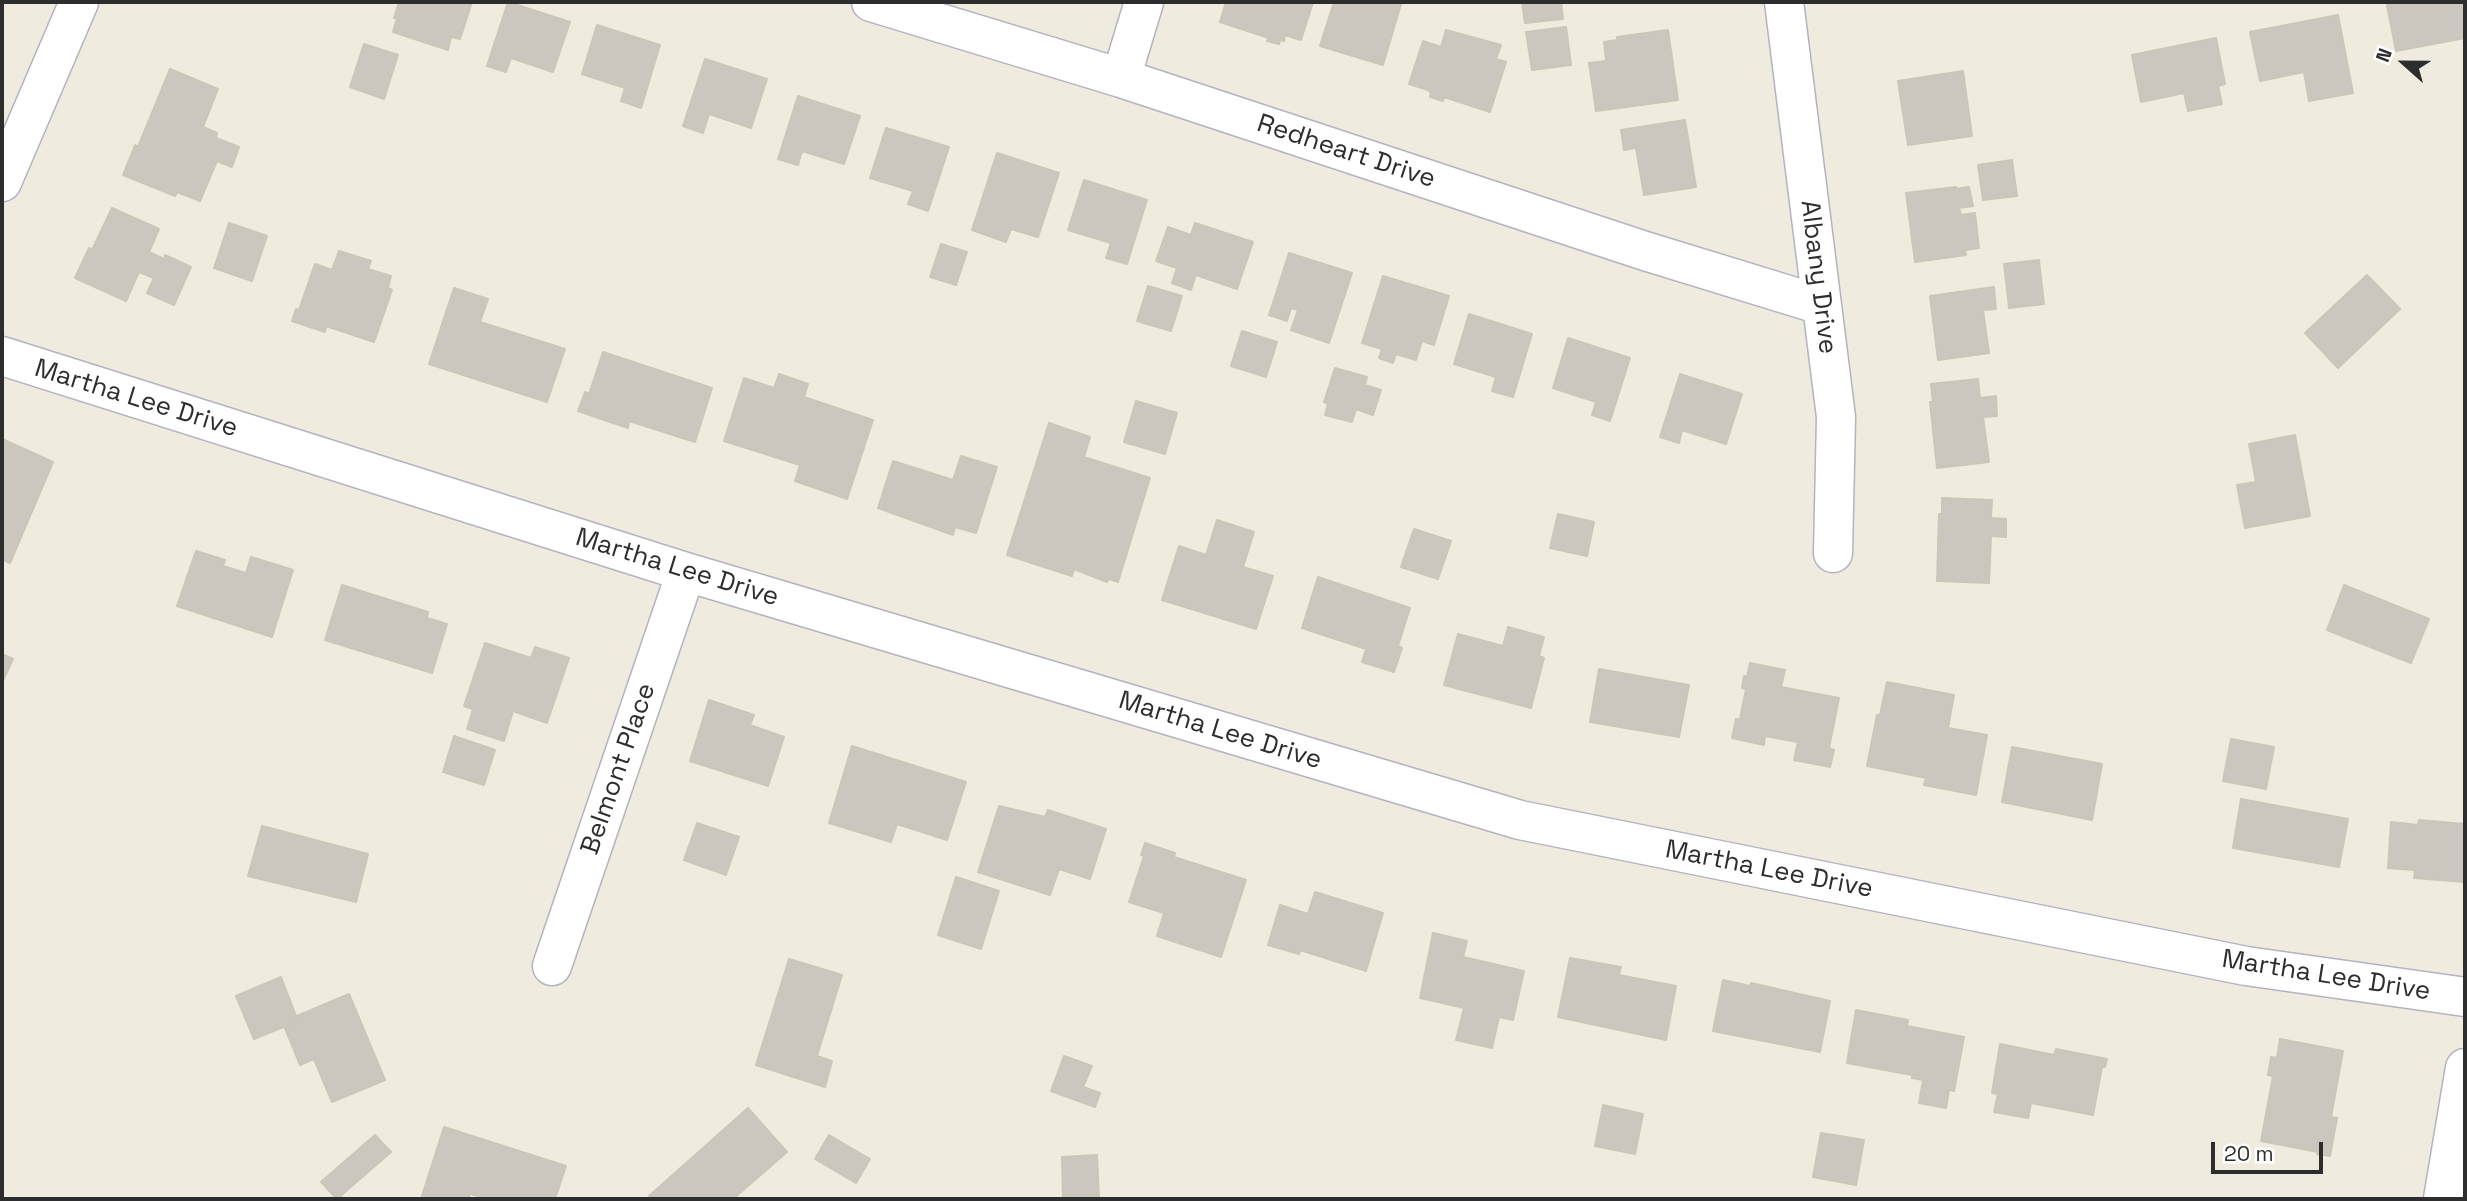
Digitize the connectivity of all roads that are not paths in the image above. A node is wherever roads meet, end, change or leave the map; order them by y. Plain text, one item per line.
1 (79, 2) edge
2 (871, 2) edge
3 (1143, 2) edge
4 (1786, 2) edge
5 (1121, 78) junction
6 (2, 182) edge
7 (1821, 305) junction
8 (2, 356) edge
9 (1833, 553) dead end
10 (686, 572) junction
11 (552, 966) dead end
12 (2465, 997) edge
13 (2465, 1068) edge
14 (2443, 1199) edge

1 - 6 street
2 - 5 street, Redheart Drive
3 - 5 street
4 - 7 street, Albany Drive
5 - 7 street, Redheart Drive
7 - 9 street, Albany Drive
8 - 10 street, Martha Lee Drive
10 - 11 street, Belmont Place
10 - 12 street, Martha Lee Drive
13 - 14 street

